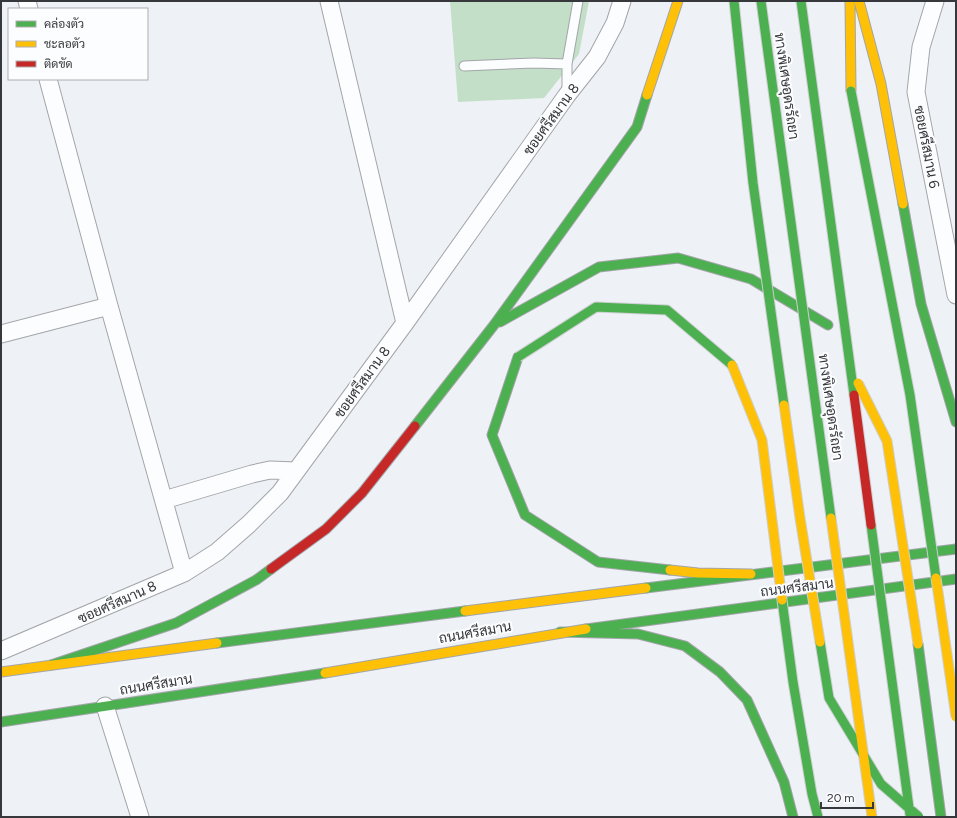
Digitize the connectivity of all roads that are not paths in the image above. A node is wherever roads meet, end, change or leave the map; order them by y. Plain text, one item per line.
1 (328, 1) edge
2 (578, 1) edge
3 (622, 1) edge
4 (678, 1) edge
5 (734, 1) edge
6 (761, 1) edge
7 (801, 1) edge
8 (850, 1) edge
9 (859, 1) edge
10 (935, 1) edge
11 (567, 64) junction
12 (464, 66) dead end
13 (48, 80) edge
14 (567, 96) junction
15 (956, 295) edge
16 (109, 306) junction
17 (405, 323) junction
18 (494, 325) junction
19 (829, 329) dead end
20 (1, 334) edge
21 (838, 346) dead end
22 (956, 422) edge
23 (296, 471) junction
24 (164, 500) junction
25 (956, 549) edge
26 (184, 573) junction
27 (751, 574) junction
28 (956, 579) edge
29 (560, 632) junction
30 (1, 651) edge
31 (51, 665) junction
32 (1, 672) edge
33 (105, 706) junction
34 (956, 717) edge
35 (1, 722) edge
36 (140, 817) edge
37 (793, 817) edge
38 (818, 817) edge
39 (872, 817) edge
40 (910, 817) edge
41 (919, 817) edge
42 (941, 817) edge

1 - 17 street
2 - 11 lane
3 - 14 street, ซอยศรีสมาน 8
4 - 18 main road
5 - 41 main road, bridge
6 - 39 main road, ทางพิเศษอุดรรัถยา, bridge
7 - 40 main road, ทางพิเศษอุดรรัถยา, bridge
8 - 34 main road, bridge
9 - 22 main road
10 - 15 street, ซอยศรีสมาน 6
11 - 12 lane
11 - 14 lane
13 - 16 street
14 - 17 street, ซอยศรีสมาน 8
16 - 20 street
16 - 24 street
17 - 23 street, ซอยศรีสมาน 8
18 - 19 main road
18 - 31 main road
21 - 42 main road, bridge
23 - 24 street
23 - 26 street, ซอยศรีสมาน 8
24 - 26 street
25 - 27 main road, ถนนศรีสมาน
26 - 30 street, ซอยศรีสมาน 8
27 - 31 main road, ถนนศรีสมาน
27 - 38 main road, bridge
28 - 29 main road, ถนนศรีสมาน
29 - 33 main road, ถนนศรีสมาน
29 - 37 main road
31 - 32 main road, ถนนศรีสมาน
33 - 35 main road, ถนนศรีสมาน
33 - 36 street

